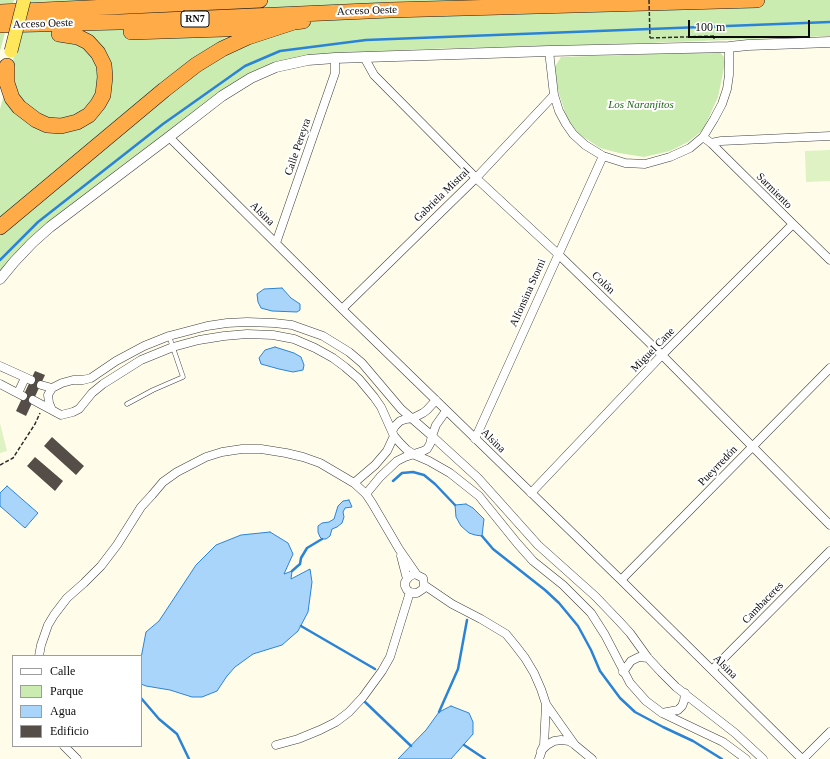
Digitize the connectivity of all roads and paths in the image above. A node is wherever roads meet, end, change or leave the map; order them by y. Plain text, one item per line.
1 (24, 0) edge
2 (66, 0) edge
3 (260, 0) edge
4 (649, 0) edge
5 (757, 0) edge
6 (0, 4) edge
7 (390, 10) junction
8 (0, 12) edge
9 (294, 22) junction
10 (0, 25) edge
11 (0, 33) edge
12 (59, 34) junction
13 (830, 42) edge
14 (714, 47) junction
15 (729, 47) junction
16 (11, 51) dead end
17 (549, 51) junction
18 (364, 57) junction
19 (335, 58) junction
20 (6, 66) dead end
21 (554, 95) junction
22 (830, 136) edge
23 (169, 137) junction
24 (703, 137) junction
25 (711, 143) junction
26 (603, 156) junction
27 (476, 178) junction
28 (793, 224) junction
29 (0, 227) edge
30 (276, 243) junction
31 (558, 254) junction
32 (830, 260) edge
33 (0, 279) edge
34 (342, 309) junction
35 (169, 336) junction
36 (174, 347) junction
37 (662, 355) junction
38 (0, 366) edge
39 (830, 368) edge
40 (96, 374) junction
41 (0, 384) edge
42 (103, 384) junction
43 (41, 385) dead end
44 (52, 388) junction
45 (33, 400) dead end
46 (436, 400) junction
47 (128, 404) dead end
48 (43, 406) junction
49 (52, 410) junction
50 (446, 411) junction
51 (413, 418) junction
52 (393, 433) junction
53 (432, 436) junction
54 (475, 439) junction
55 (752, 447) junction
56 (415, 454) junction
57 (0, 465) edge
58 (354, 483) junction
59 (531, 493) junction
60 (366, 494) junction
61 (830, 525) edge
62 (399, 549) junction
63 (830, 551) edge
64 (417, 575) junction
65 (407, 579) junction
66 (621, 580) junction
67 (424, 585) junction
68 (410, 592) junction
69 (39, 655) edge
70 (648, 658) junction
71 (712, 670) junction
72 (624, 672) junction
73 (684, 693) junction
74 (546, 704) junction
75 (662, 713) junction
76 (830, 732) edge
77 (276, 744) dead end
78 (575, 744) junction
79 (65, 747) edge
80 (539, 758) edge
81 (77, 759) edge
82 (583, 759) edge
83 (592, 759) edge
84 (746, 759) edge
85 (763, 759) edge
86 (803, 759) edge

1 - 16 main road, bridge
2 - 6 highway
3 - 8 highway, Acceso Oeste / RN7
4 - 14 path, bridge
5 - 7 highway, Acceso Oeste / RN7
7 - 9 highway
7 - 10 highway, Acceso Oeste / RN7
9 - 12 highway
9 - 29 highway
11 - 12 highway
12 - 20 highway
13 - 15 street
14 - 15 street
14 - 17 street
15 - 24 street
17 - 18 street
17 - 21 street
18 - 19 street
18 - 27 street, Colón
19 - 23 street
19 - 30 street, Calle Pereyra
21 - 26 street
21 - 27 street, Gabriela Mistral
22 - 25 street
23 - 30 street, Alsina
23 - 33 street
24 - 25 street, Sarmiento
24 - 26 street
25 - 28 street, Sarmiento
26 - 31 street, Alfonsina Storni
27 - 31 street, Colón
27 - 34 street, Gabriela Mistral
28 - 32 street, Sarmiento
28 - 37 street, Miguel Cane
30 - 34 street, Alsina
31 - 37 street, Colón
31 - 54 street, Alfonsina Storni
34 - 46 street, Alsina
35 - 36 lane
35 - 40 street
35 - 51 street
36 - 42 street
36 - 47 lane
36 - 52 street
37 - 55 street, Colón
37 - 59 street, Miguel Cane
38 - 41 street
39 - 55 street, Pueyrredón
40 - 42 street
40 - 44 street
42 - 49 street
43 - 44 street
44 - 49 street
45 - 48 street
46 - 50 street, Alsina
46 - 51 street
48 - 49 street
48 - 57 path
50 - 53 street
50 - 54 street, Alsina
51 - 52 street
51 - 53 street
52 - 56 street
52 - 58 street
53 - 56 street
53 - 70 street
54 - 59 street, Alsina
55 - 61 street, Colón
55 - 66 street, Pueyrredón
56 - 60 street
56 - 72 street
58 - 60 street
58 - 69 street
59 - 66 street, Alsina
60 - 62 street
62 - 64 street
62 - 65 street
63 - 71 street, Cambaceres
64 - 65 street
64 - 67 street
65 - 68 street
66 - 71 street, Alsina
67 - 68 street
67 - 74 street
68 - 77 street
70 - 72 street
70 - 73 street
71 - 86 street, Alsina
72 - 75 street
73 - 75 street
73 - 85 street
74 - 78 street
74 - 80 street
75 - 84 street
76 - 86 street
78 - 80 street
78 - 82 street
78 - 83 street
79 - 81 street

